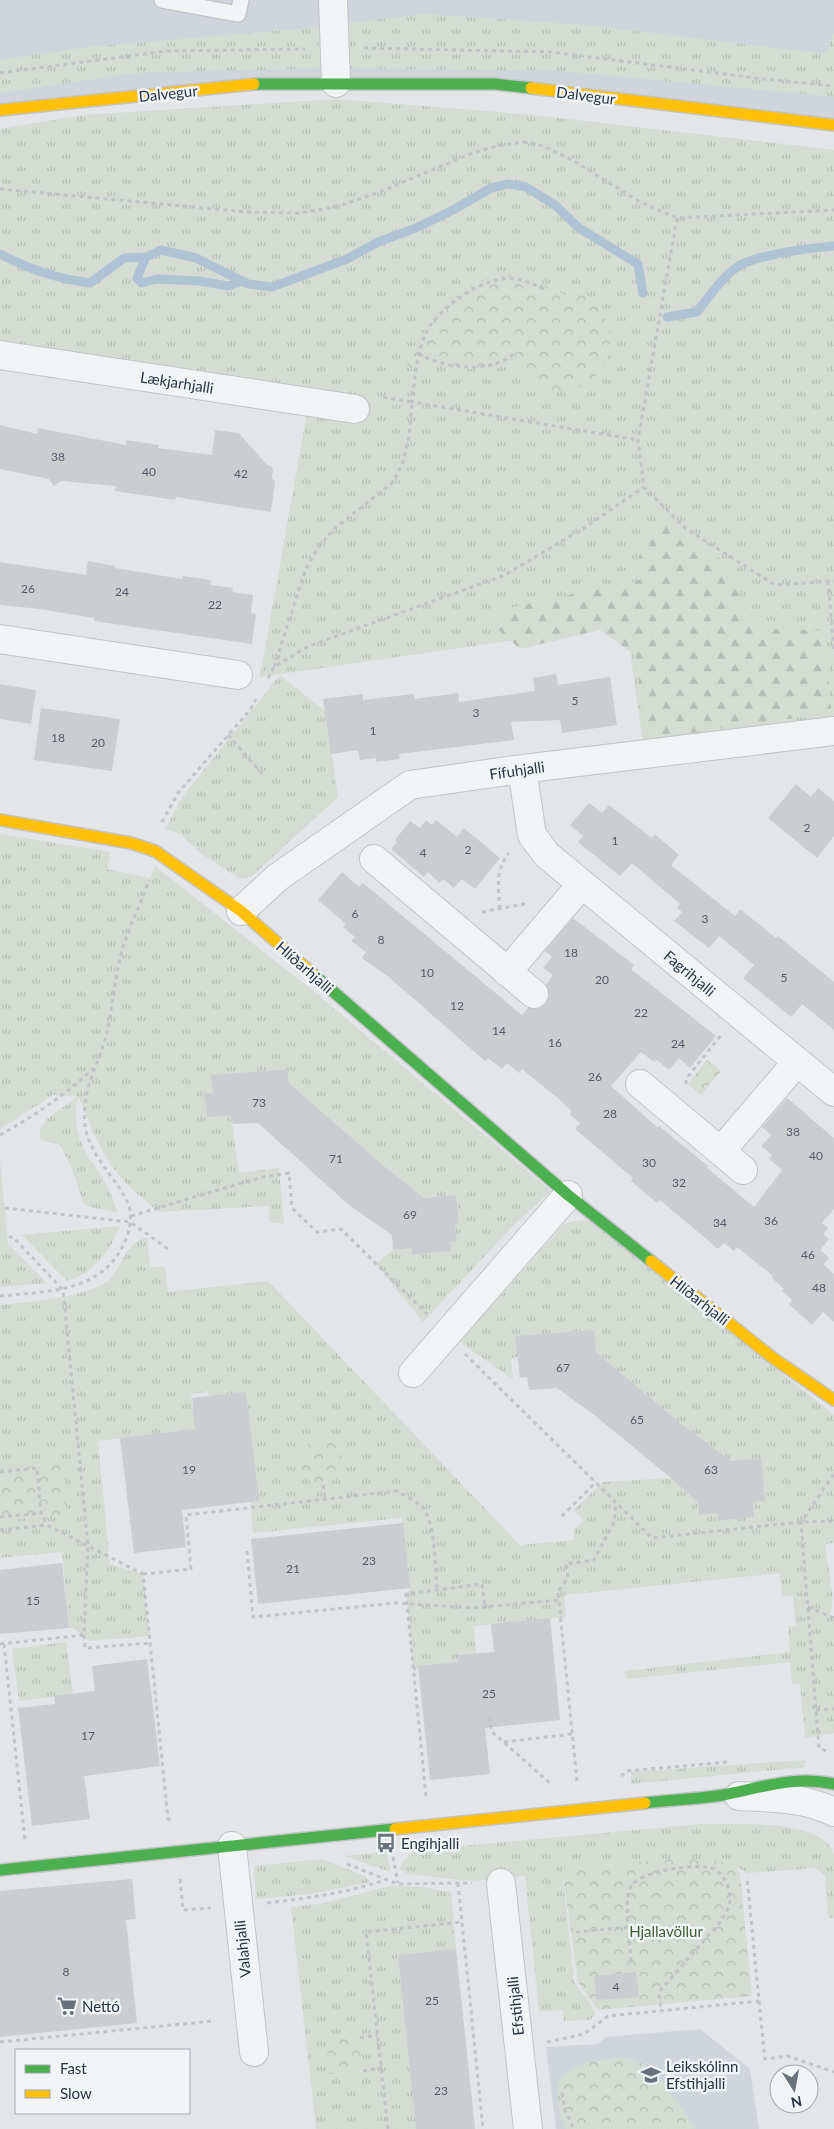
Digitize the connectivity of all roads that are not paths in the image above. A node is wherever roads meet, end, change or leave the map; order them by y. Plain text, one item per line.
1 (162, 0) edge
2 (241, 0) edge
3 (333, 0) edge
4 (336, 83) junction
5 (0, 110) edge
6 (834, 125) edge
7 (0, 355) edge
8 (355, 409) dead end
9 (0, 639) edge
10 (238, 675) dead end
11 (834, 731) edge
12 (522, 769) junction
13 (0, 820) edge
14 (374, 859) dead end
15 (582, 884) junction
16 (241, 911) junction
17 (507, 972) junction
18 (534, 994) dead end
19 (797, 1062) junction
20 (640, 1084) dead end
21 (834, 1092) edge
22 (721, 1150) junction
23 (743, 1170) dead end
24 (568, 1195) junction
25 (413, 1373) dead end
26 (834, 1400) edge
27 (834, 1784) edge
28 (722, 1795) junction
29 (834, 1812) edge
30 (232, 1846) junction
31 (0, 1870) edge
32 (501, 1883) road end
33 (254, 2052) dead end
34 (528, 2129) edge

1 - 2 lane
3 - 4 street
4 - 5 street, Dalvegur
4 - 6 street, Dalvegur
7 - 8 street, Lækjarhjalli
9 - 10 street
11 - 12 street, Fífuhjalli
12 - 15 street, Fagrihjalli
12 - 16 street, Fífuhjalli
13 - 16 street, Hlíðarhjalli
14 - 17 street
15 - 17 street
15 - 19 street, Fagrihjalli
16 - 24 street, Hlíðarhjalli
17 - 18 street
19 - 21 street, Fagrihjalli
19 - 22 street
20 - 22 street
22 - 23 street
24 - 25 street
24 - 26 street, Hlíðarhjalli
27 - 28 street
28 - 29 street
28 - 30 street
30 - 31 street
30 - 33 street, Valahjalli
32 - 34 street, Efstihjalli

